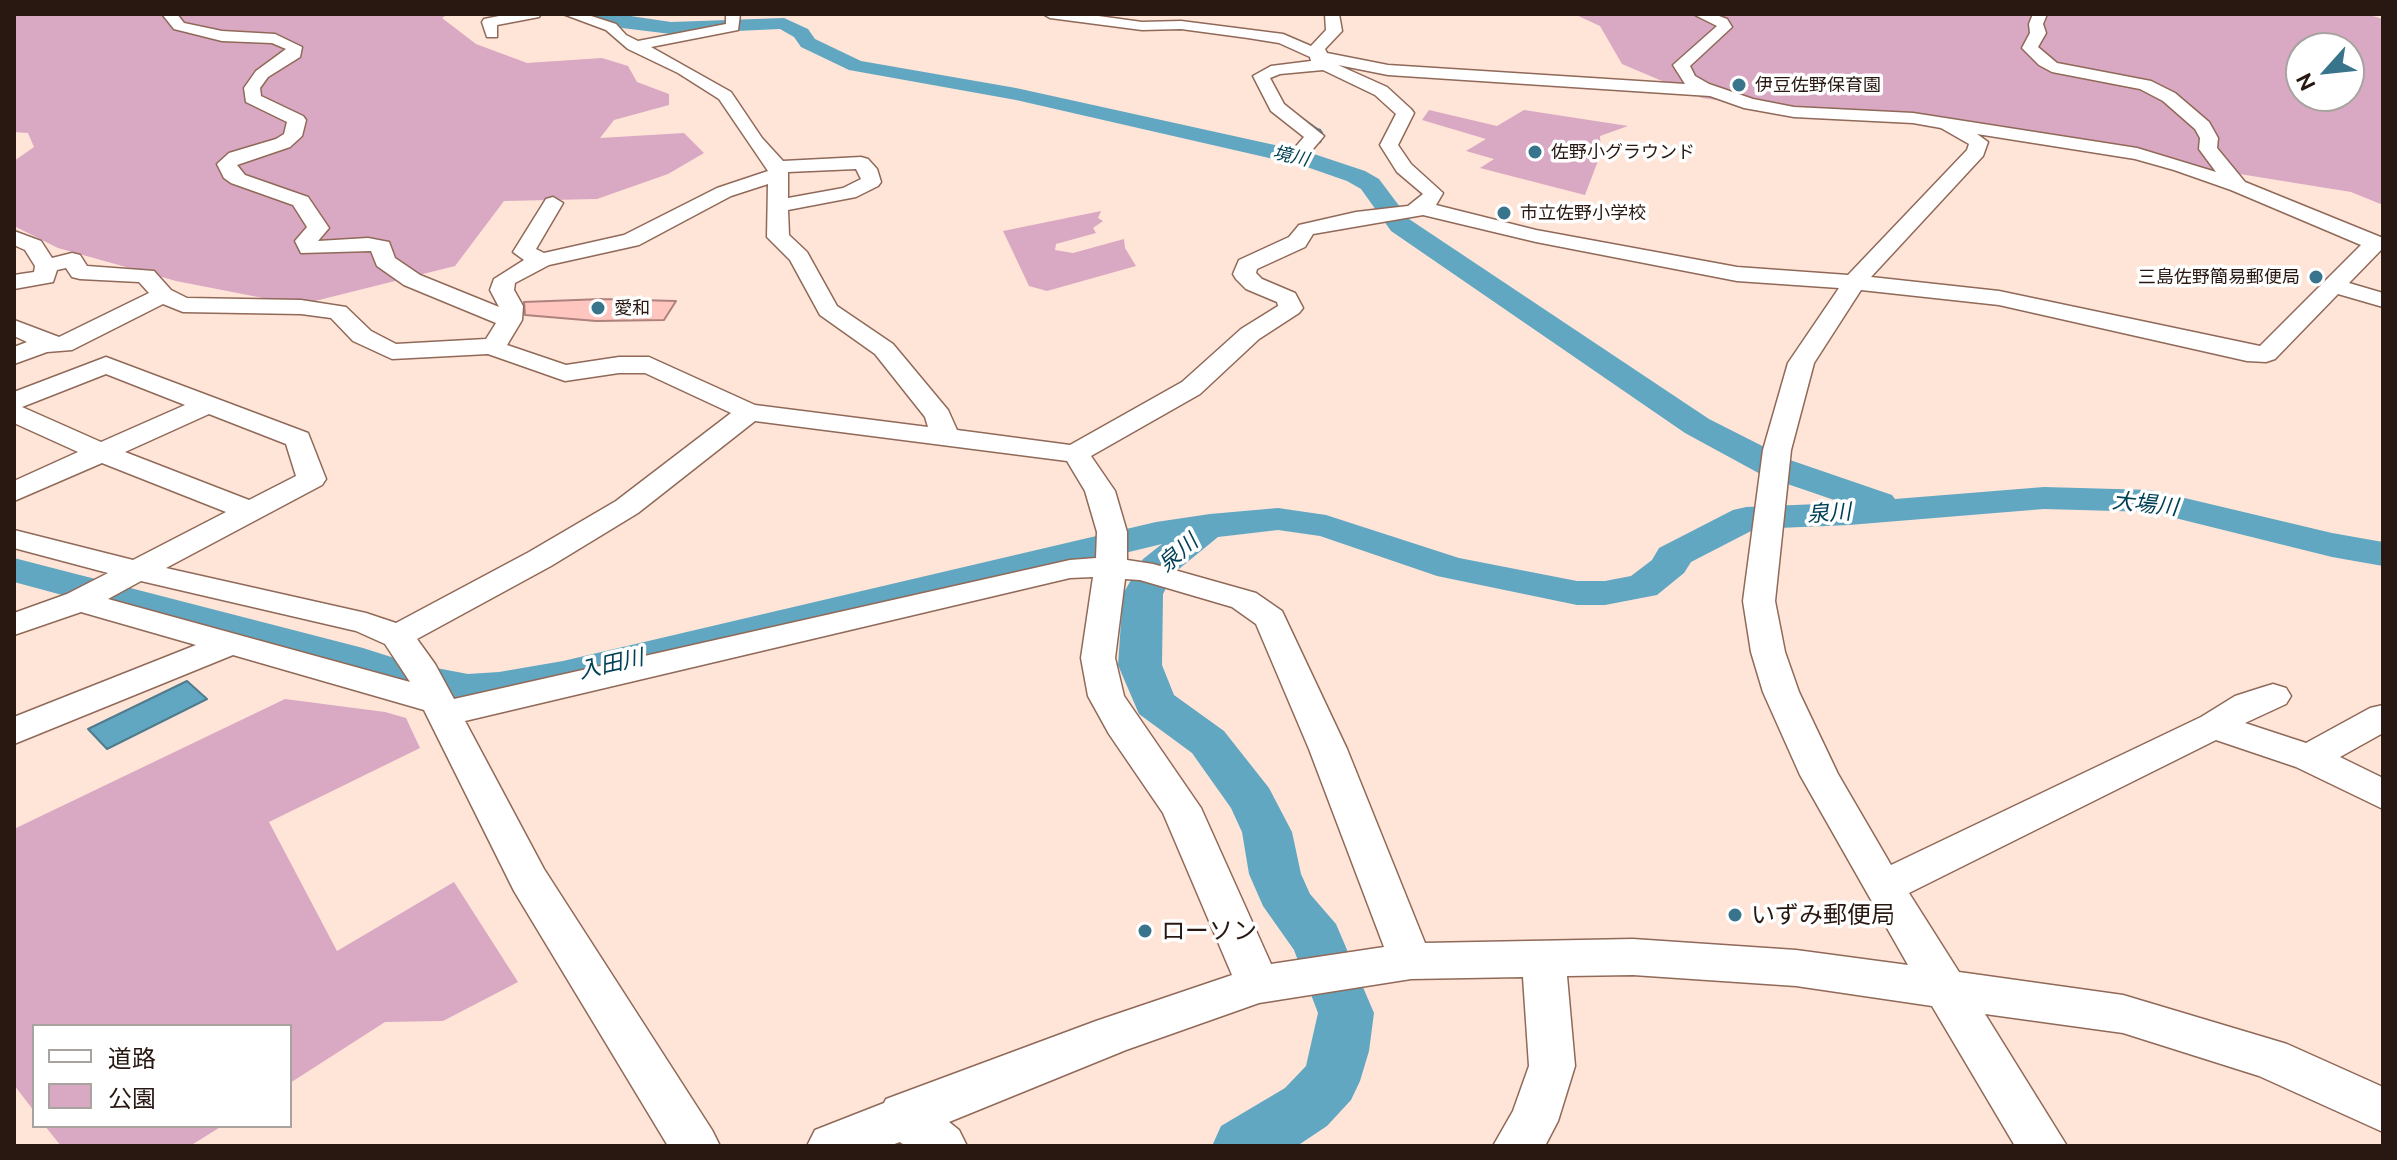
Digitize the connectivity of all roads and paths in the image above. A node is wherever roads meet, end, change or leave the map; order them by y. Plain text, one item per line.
1 (169, 14) edge
2 (534, 14) edge
3 (570, 14) edge
4 (1050, 14) edge
5 (1332, 14) edge
6 (1700, 14) edge
7 (1236, 18) edge
8 (1252, 18) dead end
9 (734, 19) edge
10 (2040, 19) edge
11 (196, 21) edge
12 (1214, 30) junction
13 (492, 34) dead end
14 (1197, 36) dead end
15 (634, 46) junction
16 (1320, 60) junction
17 (1717, 94) junction
18 (1946, 124) junction
19 (1301, 151) dead end
20 (778, 171) junction
21 (2238, 186) junction
22 (553, 203) dead end
23 (779, 206) junction
24 (1417, 210) junction
25 (14, 237) edge
26 (542, 260) junction
27 (46, 266) junction
28 (14, 282) edge
29 (1854, 282) junction
30 (2331, 285) junction
31 (163, 295) junction
32 (2383, 300) edge
33 (510, 320) junction
34 (14, 327) edge
35 (44, 344) junction
36 (494, 346) junction
37 (14, 356) edge
38 (14, 401) edge
39 (206, 405) junction
40 (749, 412) junction
41 (14, 413) edge
42 (946, 438) junction
43 (103, 453) junction
44 (1076, 454) junction
45 (14, 492) edge
46 (249, 511) junction
47 (14, 539) edge
48 (1119, 557) junction
49 (104, 587) junction
50 (14, 625) edge
51 (397, 636) junction
52 (230, 644) junction
53 (2273, 696) dead end
54 (440, 708) junction
55 (2383, 717) edge
56 (2214, 726) junction
57 (14, 731) edge
58 (2309, 758) junction
59 (2383, 795) edge
60 (1883, 887) junction
61 (1544, 960) junction
62 (1395, 963) junction
63 (1274, 982) junction
64 (1946, 990) junction
65 (2383, 1110) edge
66 (903, 1115) junction
67 (695, 1146) edge
68 (832, 1146) edge
69 (942, 1146) edge
70 (1518, 1146) edge
71 (2042, 1146) edge

1 - 11 street
2 - 13 street
3 - 15 street
4 - 12 street
5 - 16 street
6 - 17 street
7 - 8 street
7 - 12 street
9 - 15 street
10 - 21 street
11 - 33 street
12 - 14 street
12 - 16 street
15 - 20 street
16 - 17 street
16 - 19 street
16 - 24 street
17 - 18 street
18 - 21 street
18 - 29 street
20 - 23 street
20 - 23 street
20 - 26 street
21 - 30 street
22 - 26 street
23 - 42 street
24 - 29 street
24 - 44 street
25 - 27 street
26 - 33 street
27 - 28 street
27 - 31 street
29 - 30 street
29 - 60 street
30 - 32 street
31 - 35 street
31 - 36 street
33 - 36 street
34 - 35 street
35 - 37 street
36 - 40 street
38 - 39 street
39 - 43 street
39 - 46 street
40 - 42 street
40 - 51 street
41 - 43 street
42 - 44 street
43 - 45 street
43 - 46 street
44 - 48 street
46 - 49 street
47 - 49 street
48 - 54 street
48 - 62 street
48 - 63 street
49 - 50 street
49 - 51 street
49 - 52 street
51 - 54 street
52 - 54 street
52 - 57 street
53 - 56 street
54 - 67 street
55 - 58 street
56 - 58 street
56 - 60 street
58 - 59 street
60 - 64 street
61 - 62 street
61 - 64 street
61 - 70 street
62 - 63 street
63 - 66 street
64 - 65 street
64 - 71 street
66 - 68 street
66 - 69 street

